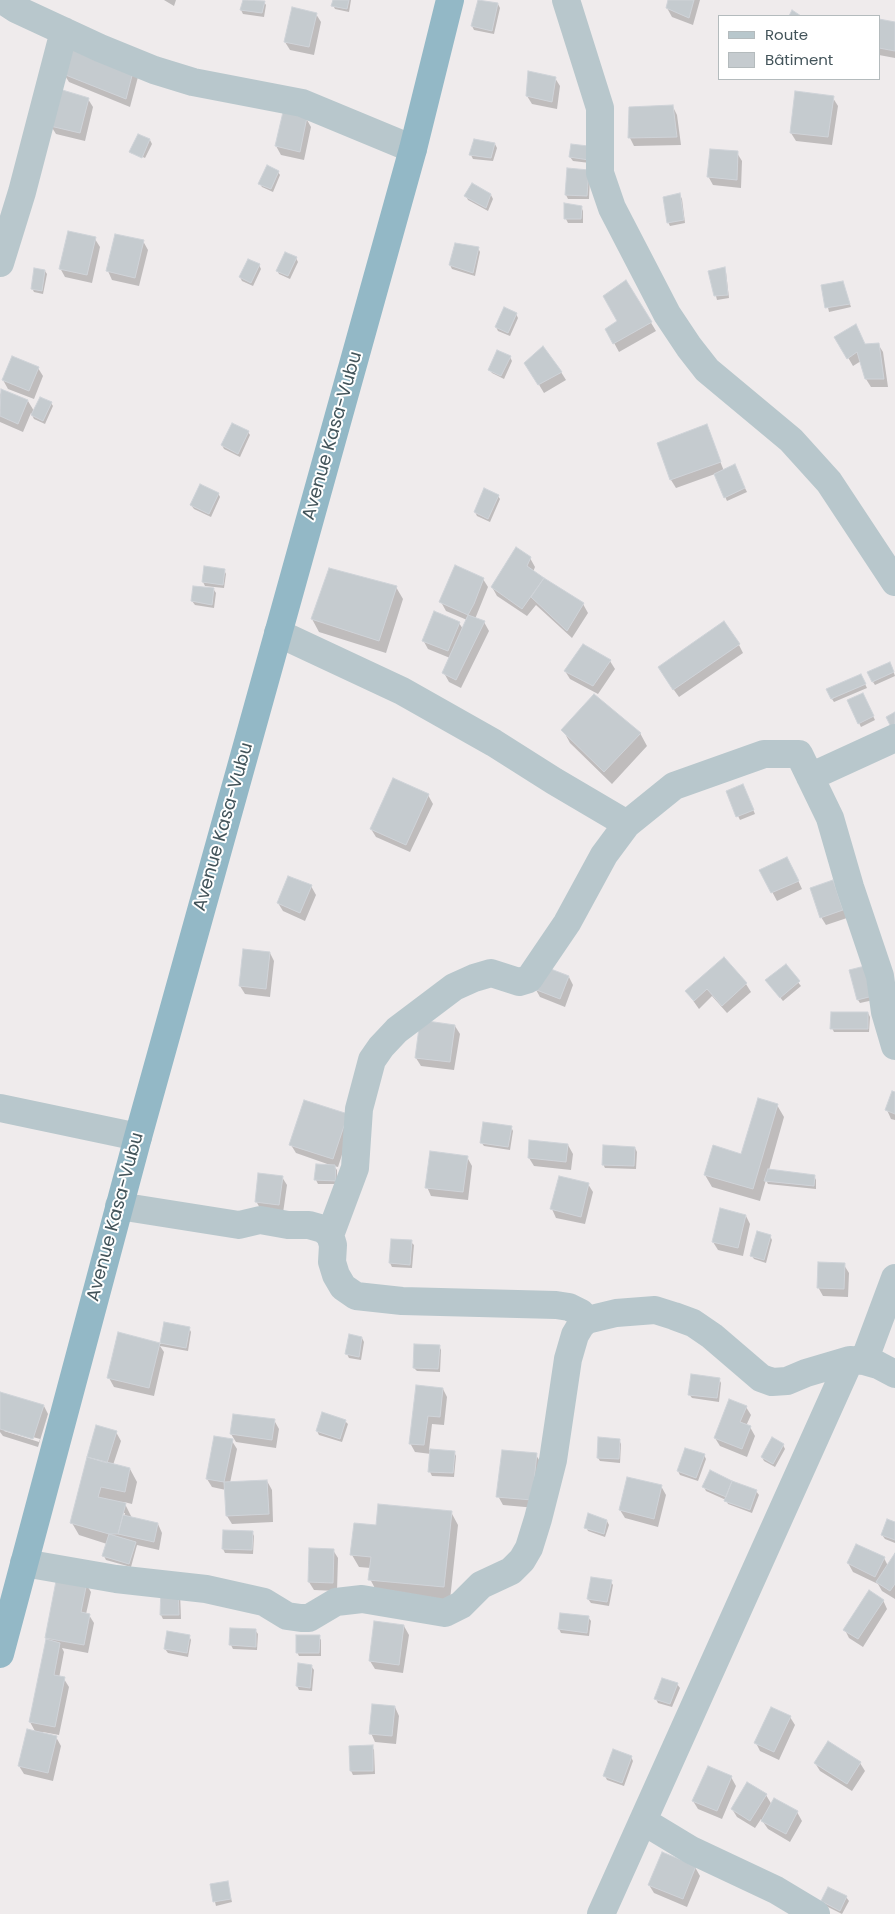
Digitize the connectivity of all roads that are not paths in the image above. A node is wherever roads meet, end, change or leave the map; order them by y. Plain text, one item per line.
1 (2, 0) edge
2 (450, 0) edge
3 (566, 0) edge
4 (64, 31) junction
5 (413, 150) junction
6 (0, 263) edge
7 (895, 582) edge
8 (278, 633) junction
9 (895, 738) edge
10 (810, 777) junction
11 (627, 824) junction
12 (895, 1046) edge
13 (0, 1108) edge
14 (138, 1137) junction
15 (119, 1206) junction
16 (330, 1235) junction
17 (895, 1278) edge
18 (587, 1320) junction
19 (857, 1360) junction
20 (895, 1374) edge
21 (24, 1562) junction
22 (0, 1654) edge
23 (643, 1820) junction
24 (601, 1914) edge
25 (816, 1914) edge

1 - 4 street
2 - 5 highway, Avenue Kasa-Vubu
3 - 7 street
4 - 5 street
4 - 6 street
5 - 8 highway, Avenue Kasa-Vubu
8 - 11 street
8 - 14 highway, Avenue Kasa-Vubu
9 - 10 street
10 - 11 street
10 - 12 street
11 - 16 street
13 - 14 street
14 - 15 highway, Avenue Kasa-Vubu
15 - 16 street
15 - 21 highway, Avenue Kasa-Vubu
16 - 18 street
17 - 19 street
18 - 19 street
18 - 21 street
19 - 20 street
19 - 23 street
21 - 22 highway, Avenue Kasa-Vubu
23 - 24 street
23 - 25 street

